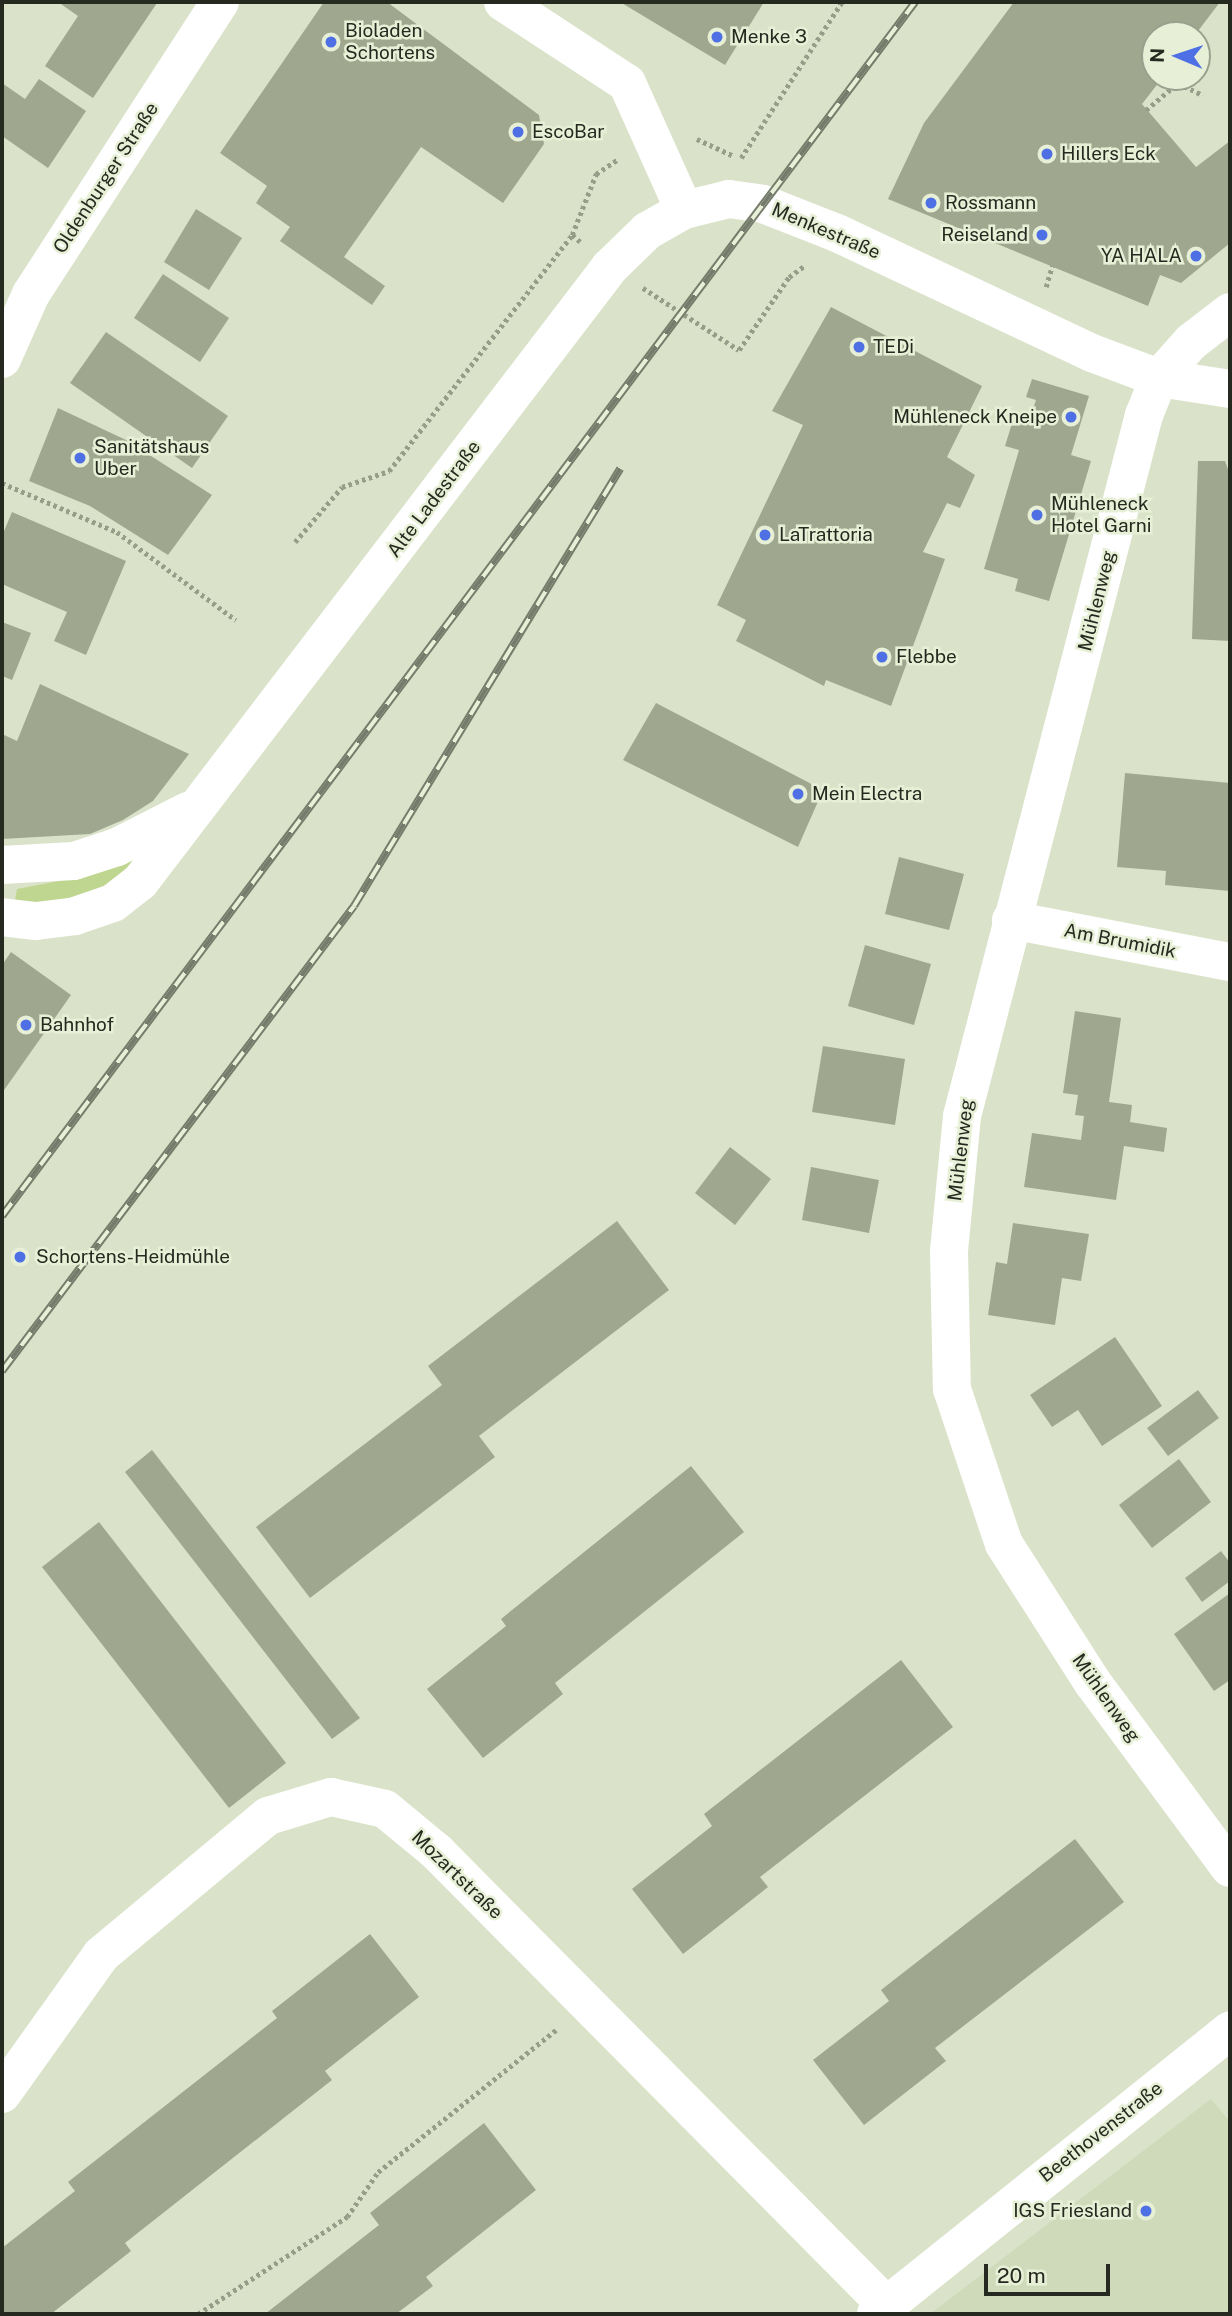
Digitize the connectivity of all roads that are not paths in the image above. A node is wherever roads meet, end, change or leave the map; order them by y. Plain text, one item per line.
1 (503, 2) edge
2 (216, 3) edge
3 (684, 210) junction
4 (1230, 312) edge
5 (2, 359) edge
6 (1158, 378) junction
7 (1230, 389) edge
8 (199, 805) junction
9 (2, 865) edge
10 (2, 917) edge
11 (1011, 920) junction
12 (1230, 962) edge
13 (1230, 1868) edge
14 (1230, 2030) edge
15 (2, 2094) edge
16 (881, 2309) edge

1 - 3 street
2 - 5 street, Oldenburger Straße
3 - 6 street, Menkestraße
3 - 8 street, Alte Ladestraße
4 - 6 street
6 - 7 street, Menkestraße
6 - 11 street, Mühlenweg
8 - 9 street, Alte Ladestraße
8 - 10 street, Alte Ladestraße
11 - 12 street, Am Brumidik
11 - 13 street, Mühlenweg
14 - 16 street, Beethovenstraße
15 - 16 street, Mozartstraße

